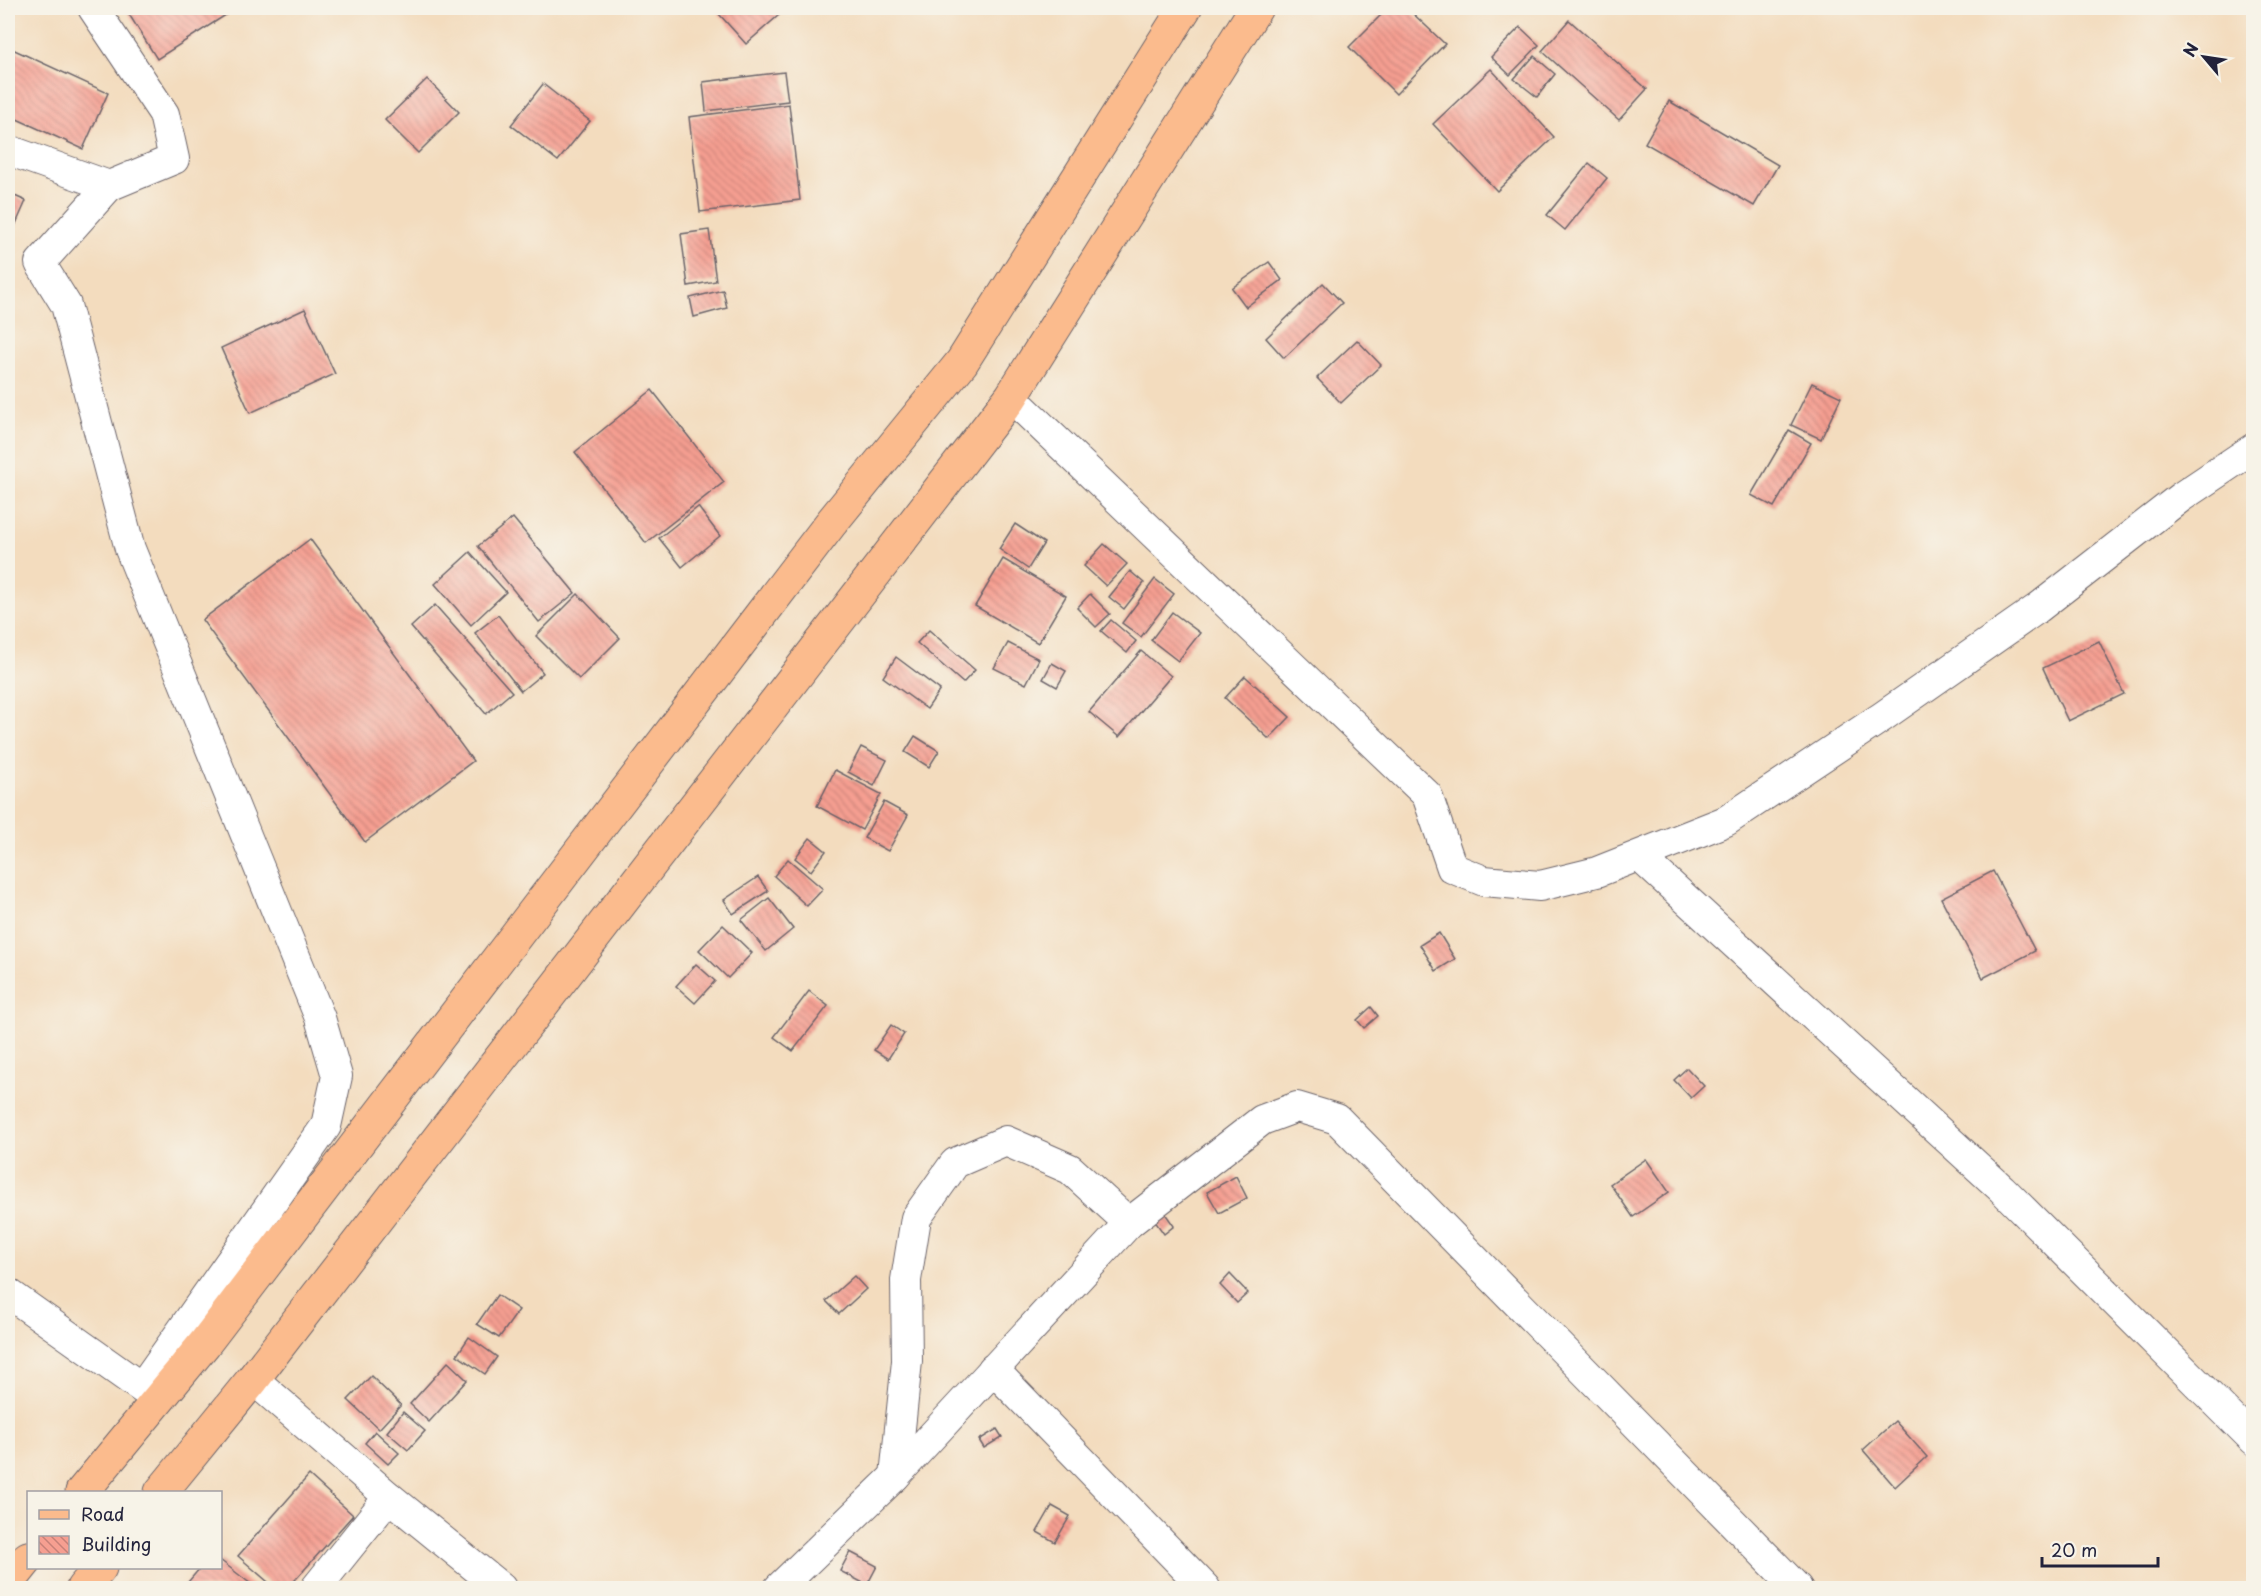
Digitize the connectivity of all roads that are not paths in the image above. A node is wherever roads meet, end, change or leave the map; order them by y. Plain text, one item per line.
1 (93, 8) edge
2 (1185, 8) edge
3 (1256, 8) edge
4 (8, 150) edge
5 (109, 186) junction
6 (1011, 397) junction
7 (2253, 448) edge
8 (1639, 856) junction
9 (1129, 1223) junction
10 (8, 1293) edge
11 (993, 1369) junction
12 (253, 1379) junction
13 (150, 1394) junction
14 (2253, 1440) edge
15 (895, 1476) junction
16 (83, 1491) edge
17 (162, 1491) edge
18 (389, 1497) junction
19 (27, 1559) edge
20 (99, 1569) edge
21 (8, 1583) edge
22 (83, 1588) edge
23 (316, 1588) edge
24 (501, 1588) edge
25 (779, 1588) edge
26 (1205, 1588) edge
27 (1797, 1588) edge

1 - 5 street
2 - 13 main road
3 - 6 main road
4 - 5 street
5 - 13 street
6 - 8 street
6 - 12 main road
7 - 8 street
8 - 14 street
9 - 11 street
9 - 15 street
9 - 27 street
10 - 13 street
11 - 15 street
11 - 26 street
12 - 17 main road
12 - 18 street
13 - 16 main road
15 - 25 street
18 - 23 street
18 - 24 street
19 - 21 main road
20 - 22 main road

